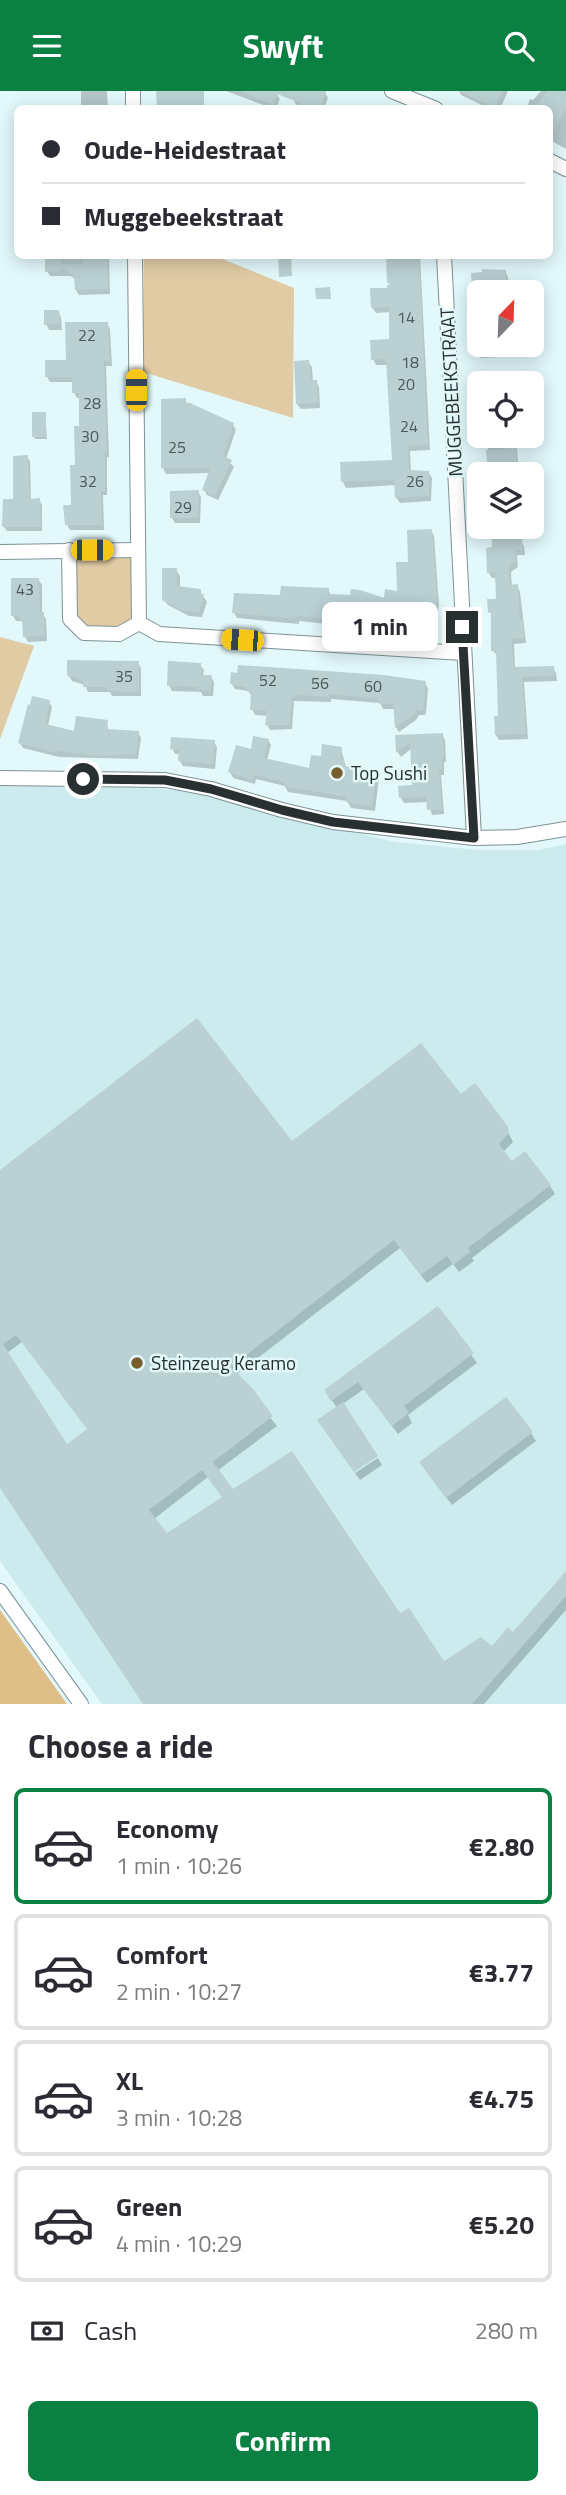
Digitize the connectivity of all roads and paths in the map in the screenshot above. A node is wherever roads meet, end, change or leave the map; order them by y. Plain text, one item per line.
1 (392, 91) edge
2 (426, 105) edge
3 (135, 259) edge
4 (444, 259) edge
5 (69, 550) junction
6 (137, 551) junction
7 (0, 552) edge
8 (139, 623) junction
9 (463, 653) junction
10 (0, 778) edge
11 (566, 829) edge
12 (474, 838) junction
13 (0, 1591) edge
14 (81, 1704) edge

1 - 2 street
3 - 6 street
4 - 9 street, MUGGEBEEKSTRAAT
5 - 6 street
5 - 7 street
5 - 8 street
6 - 8 street
8 - 9 street
9 - 12 street, MUGGEBEEKSTRAAT
10 - 12 street
11 - 12 street
13 - 14 street

